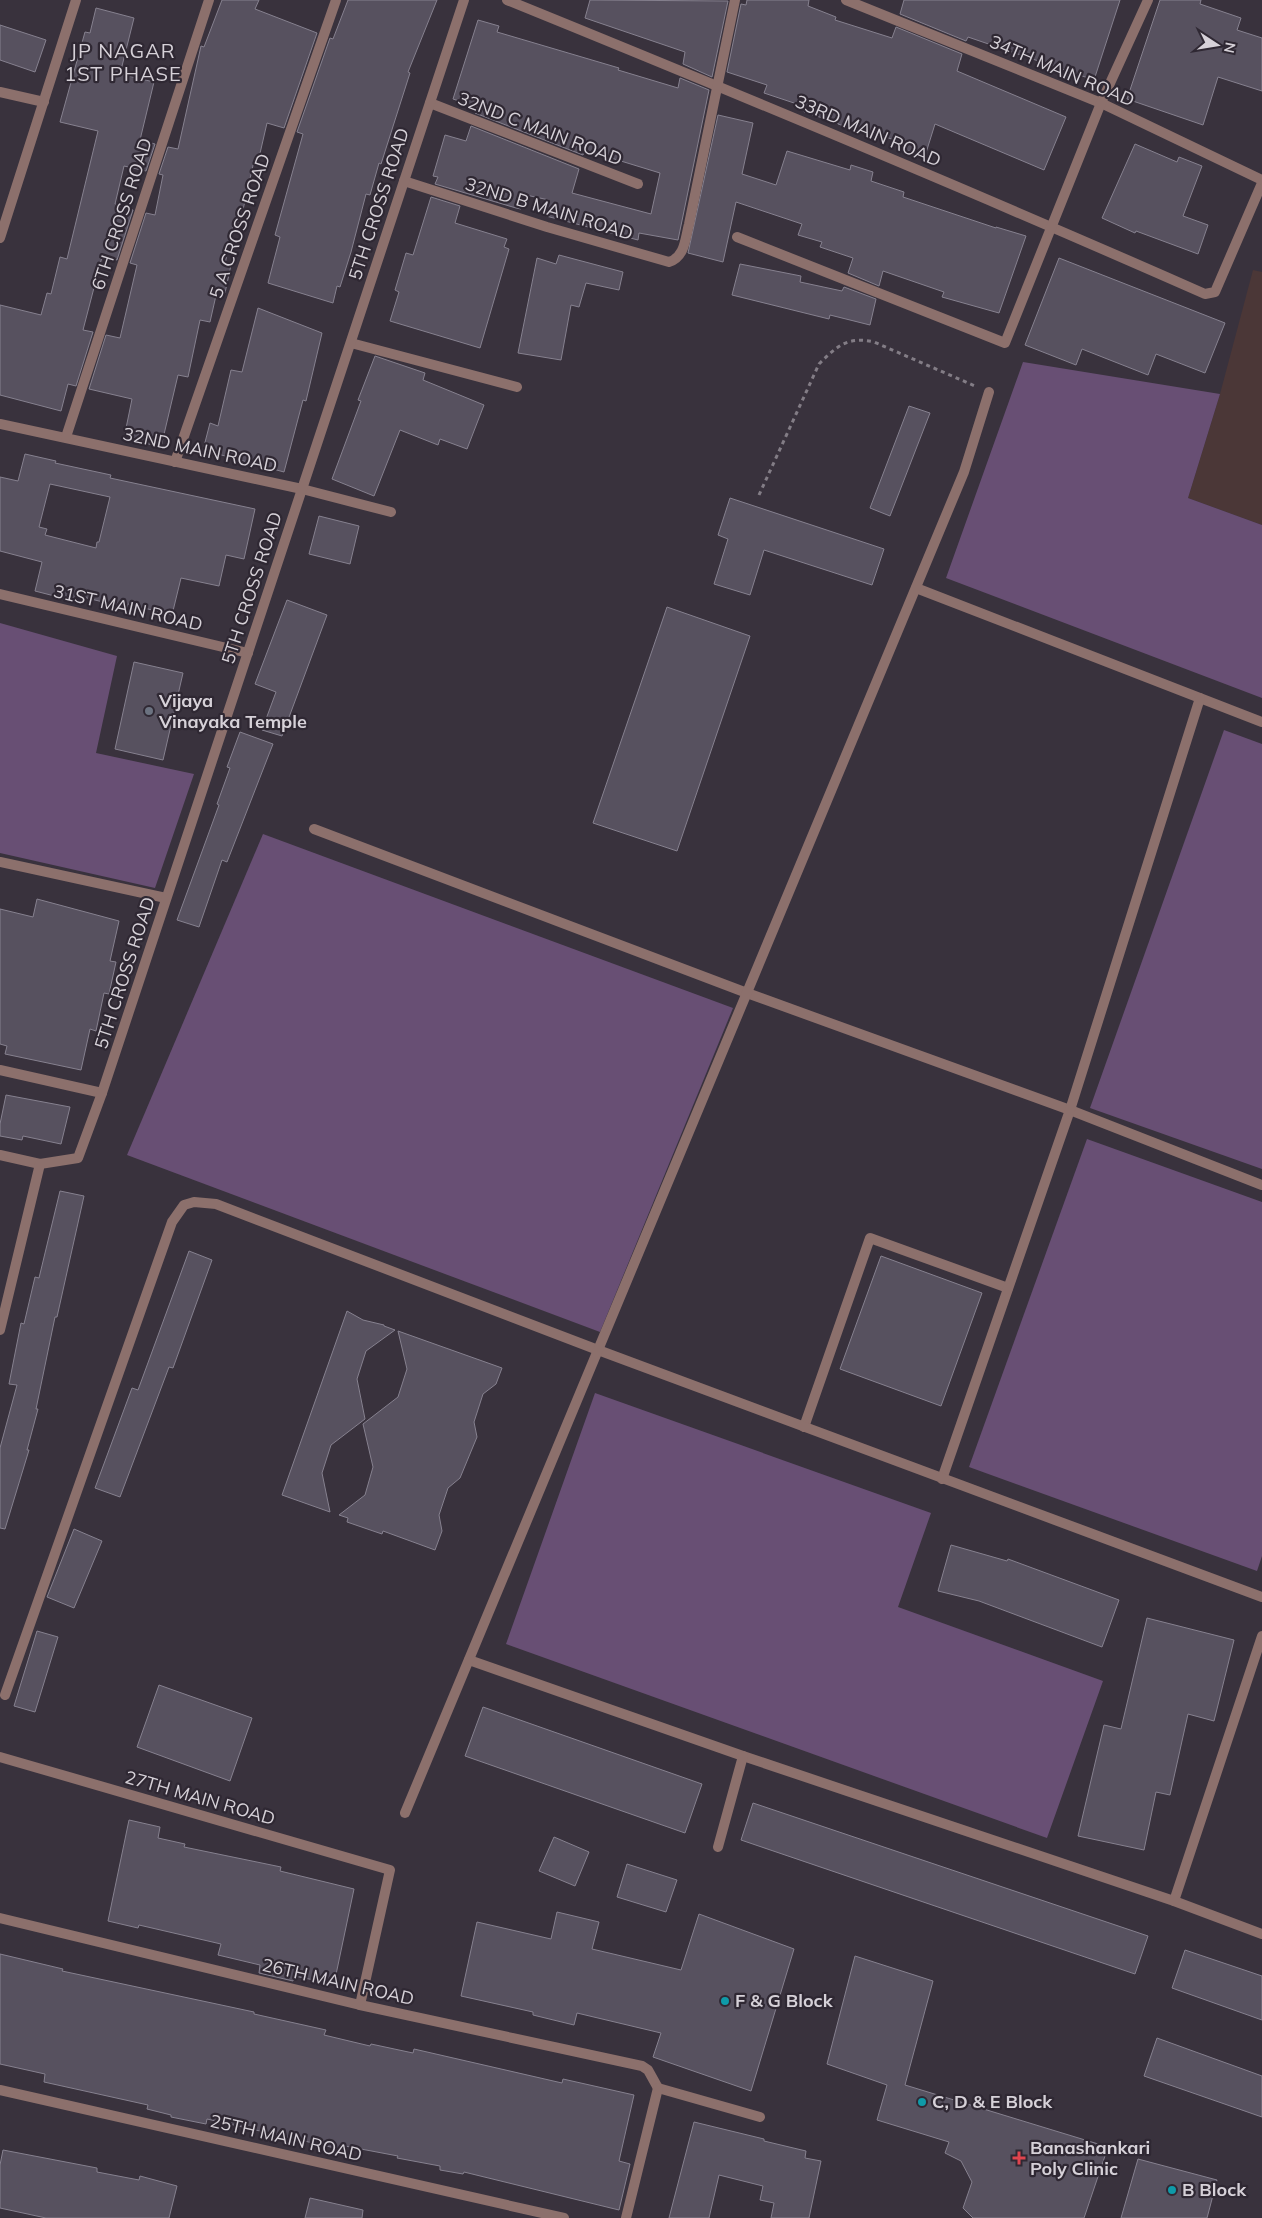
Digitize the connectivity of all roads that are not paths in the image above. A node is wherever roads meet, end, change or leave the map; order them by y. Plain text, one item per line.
1 (76, 0) edge
2 (209, 0) edge
3 (336, 0) edge
4 (464, 0) edge
5 (507, 0) edge
6 (736, 0) edge
7 (846, 0) edge
8 (1148, 0) edge
9 (718, 86) junction
10 (0, 92) edge
11 (44, 102) junction
12 (430, 103) junction
13 (1101, 103) junction
14 (404, 181) junction
15 (1262, 181) edge
16 (638, 184) dead end
17 (1052, 226) junction
18 (737, 237) dead end
19 (0, 238) edge
20 (351, 342) junction
21 (517, 387) dead end
22 (989, 392) road end
23 (0, 424) edge
24 (66, 437) junction
25 (175, 462) junction
26 (302, 489) junction
27 (391, 512) dead end
28 (916, 588) junction
29 (0, 594) edge
30 (248, 653) junction
31 (1200, 698) junction
32 (1262, 722) edge
33 (314, 829) dead end
34 (0, 862) edge
35 (166, 898) junction
36 (747, 993) junction
37 (0, 1070) edge
38 (102, 1093) junction
39 (1070, 1110) junction
40 (0, 1155) edge
41 (40, 1164) junction
42 (1262, 1185) edge
43 (1008, 1288) junction
44 (0, 1330) edge
45 (598, 1350) junction
46 (804, 1427) junction
47 (942, 1479) junction
48 (1262, 1597) edge
49 (1262, 1636) edge
50 (469, 1660) junction
51 (5, 1695) dead end
52 (743, 1756) junction
53 (0, 1757) edge
54 (405, 1813) dead end
55 (718, 1847) dead end
56 (1174, 1902) junction
57 (0, 1918) edge
58 (1262, 1934) edge
59 (360, 2005) junction
60 (658, 2088) junction
61 (0, 2090) edge
62 (760, 2117) dead end
63 (564, 2218) edge
64 (626, 2218) edge

1 - 11 street
2 - 24 street, 6TH CROSS ROAD
3 - 25 street, 5 A CROSS ROAD
4 - 12 street, 5TH CROSS ROAD
5 - 9 street, 33RD MAIN ROAD
6 - 9 street
7 - 13 street, 34TH MAIN ROAD
8 - 13 street
9 - 14 street, 32ND B MAIN ROAD
9 - 17 street, 33RD MAIN ROAD
10 - 11 street
11 - 19 street
12 - 14 street, 5TH CROSS ROAD
12 - 16 street, 32ND C MAIN ROAD
13 - 15 street, 34TH MAIN ROAD
13 - 17 street
14 - 20 street, 5TH CROSS ROAD
15 - 17 street, 33RD MAIN ROAD
17 - 18 street
20 - 21 street
20 - 26 street, 5TH CROSS ROAD
22 - 28 street
23 - 24 street, 32ND MAIN ROAD
24 - 25 street, 32ND MAIN ROAD
25 - 26 street, 32ND MAIN ROAD
26 - 27 street, 32ND MAIN ROAD
26 - 30 street, 5TH CROSS ROAD
28 - 31 street
28 - 36 street
29 - 30 street, 31ST MAIN ROAD
30 - 35 street, 5TH CROSS ROAD
31 - 32 street
31 - 39 street
33 - 36 street
34 - 35 street
35 - 38 street, 5TH CROSS ROAD
36 - 39 street
36 - 45 street
37 - 38 street
38 - 41 street, 5TH CROSS ROAD
39 - 42 street
39 - 43 street
40 - 41 street
41 - 44 street
43 - 46 street
43 - 47 street
45 - 46 street
45 - 50 street
45 - 51 street
46 - 47 street
47 - 48 street
49 - 56 street
50 - 52 street
50 - 54 street
52 - 55 street
52 - 56 street
53 - 59 street, 27TH MAIN ROAD
56 - 58 street
57 - 59 street, 26TH MAIN ROAD
59 - 60 street, 26TH MAIN ROAD
60 - 62 street
60 - 64 street
61 - 63 street, 25TH MAIN ROAD

